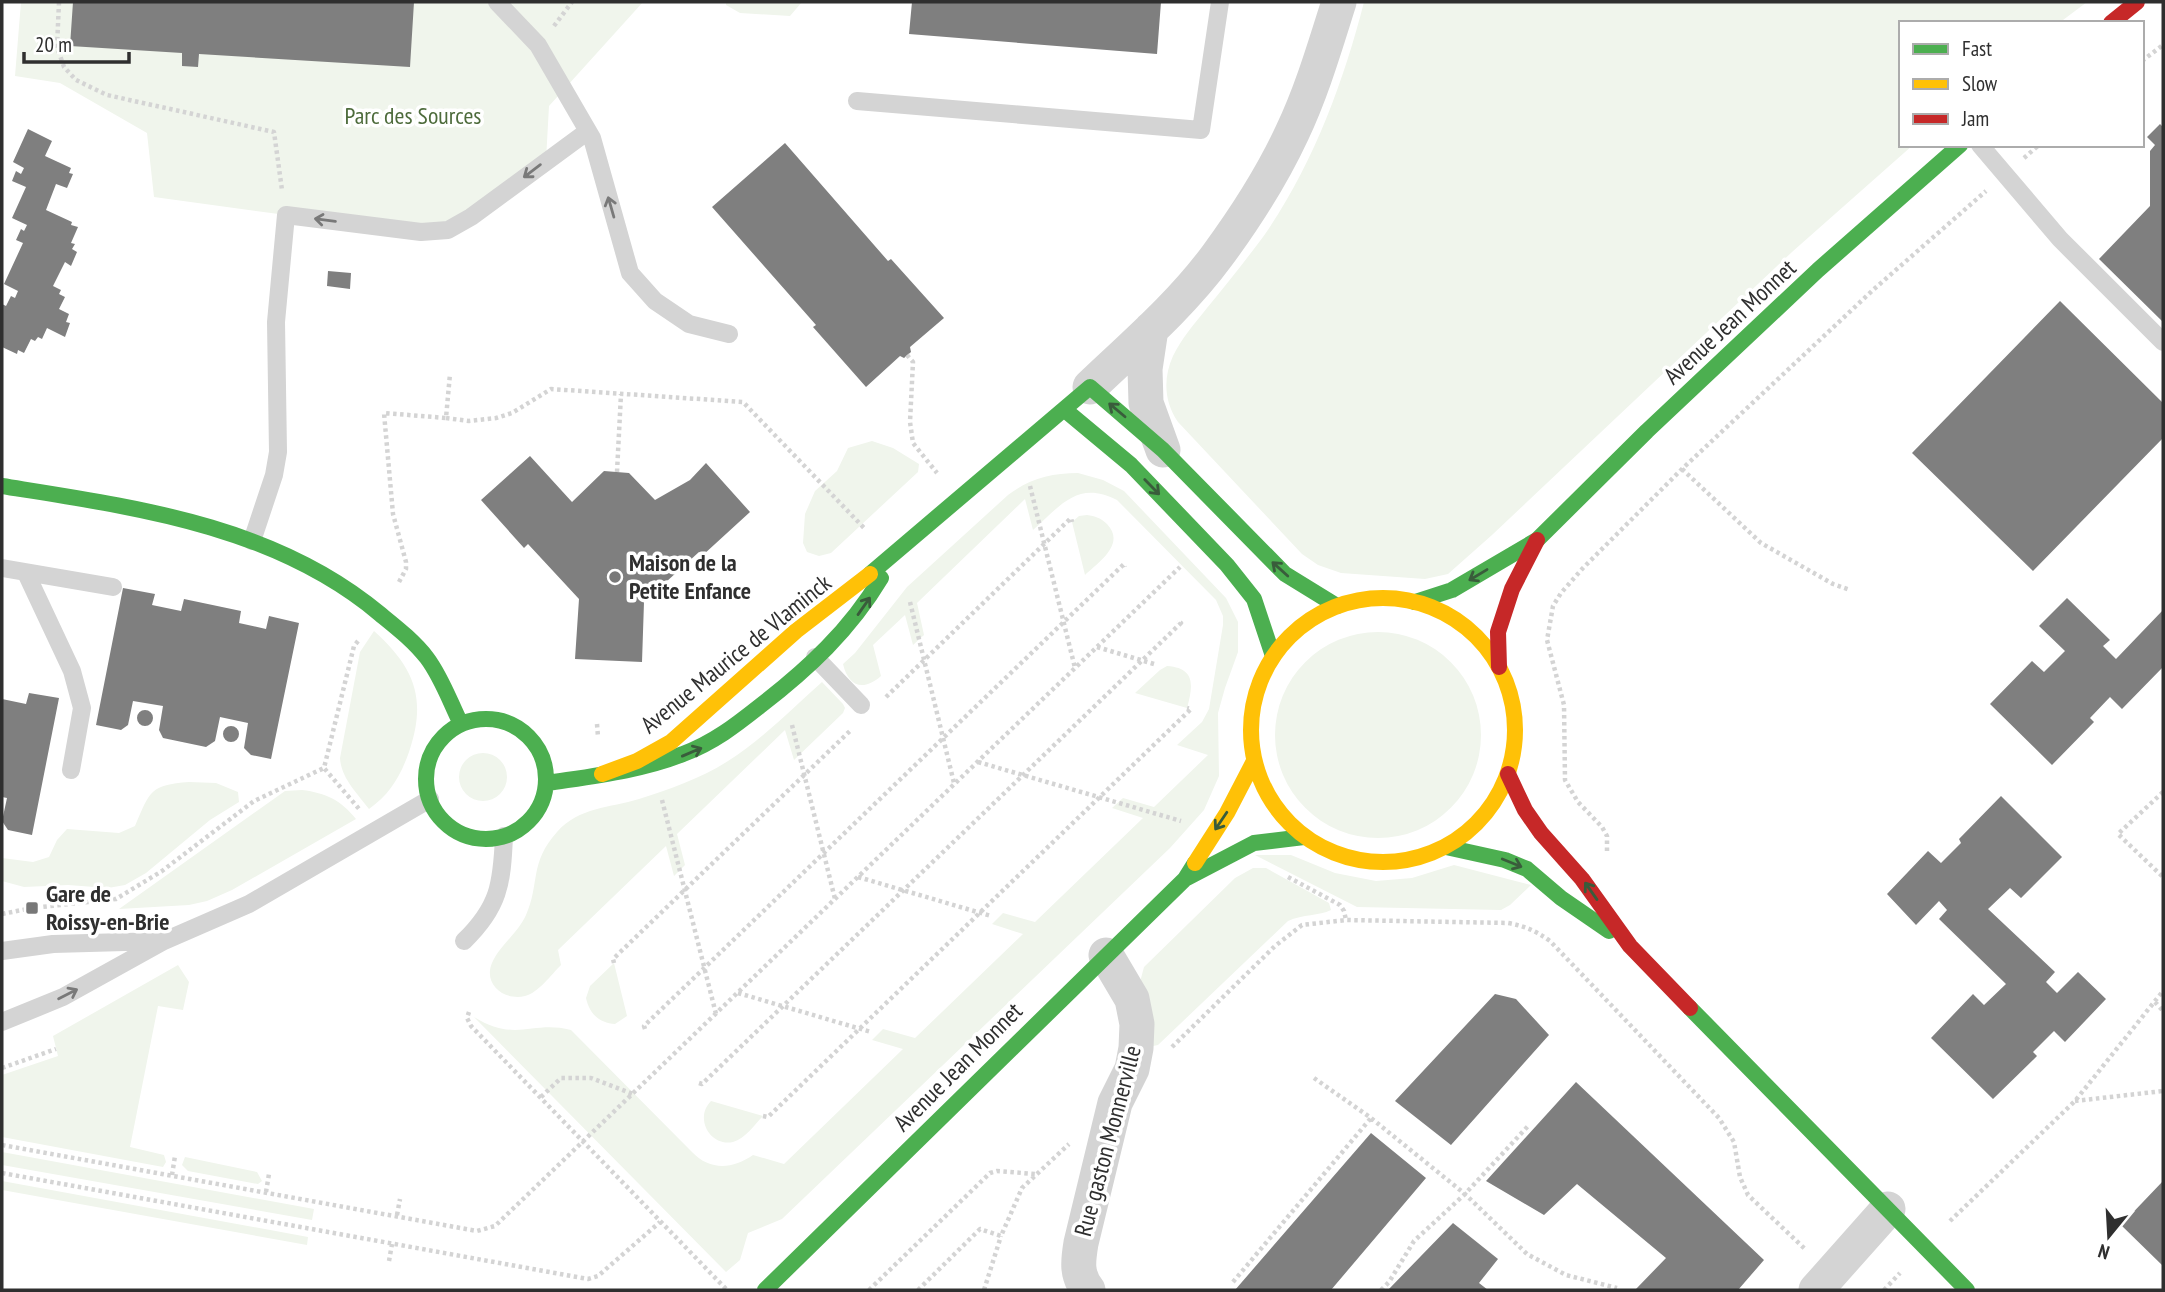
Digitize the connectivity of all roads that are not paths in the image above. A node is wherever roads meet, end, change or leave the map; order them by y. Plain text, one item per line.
1 (497, 2) edge
2 (1220, 2) edge
3 (1339, 2) edge
4 (2137, 2) edge
5 (2113, 21) edge
6 (857, 102) dead end
7 (588, 131) junction
8 (1958, 147) edge
9 (1982, 147) edge
10 (1151, 329) junction
11 (729, 334) dead end
12 (2163, 342) edge
13 (1077, 398) junction
14 (1163, 450) junction
15 (2, 485) edge
16 (1537, 540) junction
17 (252, 541) junction
18 (892, 557) junction
19 (2, 568) edge
20 (26, 573) junction
21 (113, 587) dead end
22 (1415, 602) junction
23 (1337, 606) junction
24 (1273, 656) junction
25 (817, 659) junction
26 (1499, 667) junction
27 (861, 705) dead end
28 (708, 710) junction
29 (461, 724) junction
30 (1254, 761) junction
31 (71, 770) dead end
32 (602, 774) junction
33 (1508, 774) junction
34 (547, 783) junction
35 (430, 800) junction
36 (504, 836) junction
37 (1304, 837) junction
38 (1446, 847) junction
39 (1185, 879) junction
40 (164, 941) junction
41 (464, 941) dead end
42 (1630, 946) junction
43 (2, 951) edge
44 (1106, 955) junction
45 (2, 1022) edge
46 (1888, 1209) junction
47 (1824, 1285) edge
48 (765, 1290) edge
49 (1088, 1290) edge
50 (1967, 1290) edge

1 - 7 lane
2 - 6 lane
3 - 10 street
4 - 5 main road
11 -> 7 lane
7 -> 17 lane
8 - 16 main road, Avenue Jean Monnet
9 - 12 lane
10 - 13 street
10 - 14 street
14 -> 13 main road
13 - 18 main road, Avenue Maurice de Vlaminck
13 -> 24 main road
23 -> 14 main road
15 - 17 main road
16 -> 22 main road, Avenue Jean Monnet
16 - 26 main road, Avenue Jean Monnet
17 - 29 main road
25 -> 18 main road, Avenue Maurice de Vlaminck
18 - 28 main road, Avenue Maurice de Vlaminck
19 - 20 lane
20 - 21 lane
20 - 31 lane
22 - 23 main road
22 - 26 main road
23 - 24 main road
24 - 30 main road
25 - 27 lane
25 - 28 lane
32 -> 25 main road, Avenue Maurice de Vlaminck
26 - 33 main road
28 - 32 main road, Avenue Maurice de Vlaminck
29 - 34 main road
29 - 35 main road
30 - 37 main road
30 -> 39 main road, Avenue Jean Monnet
32 - 34 main road, Avenue Maurice de Vlaminck
33 - 38 main road
42 -> 33 main road
34 - 36 main road
35 - 36 main road
35 - 40 lane
36 - 41 lane
37 - 38 main road
37 - 39 main road, Avenue Jean Monnet
38 -> 42 main road
39 - 44 main road, Avenue Jean Monnet
40 - 43 lane
45 -> 40 lane
42 - 46 main road
44 - 48 main road, Avenue Jean Monnet
44 - 49 street, Rue gaston Monnerville
46 - 47 street
46 - 50 main road

